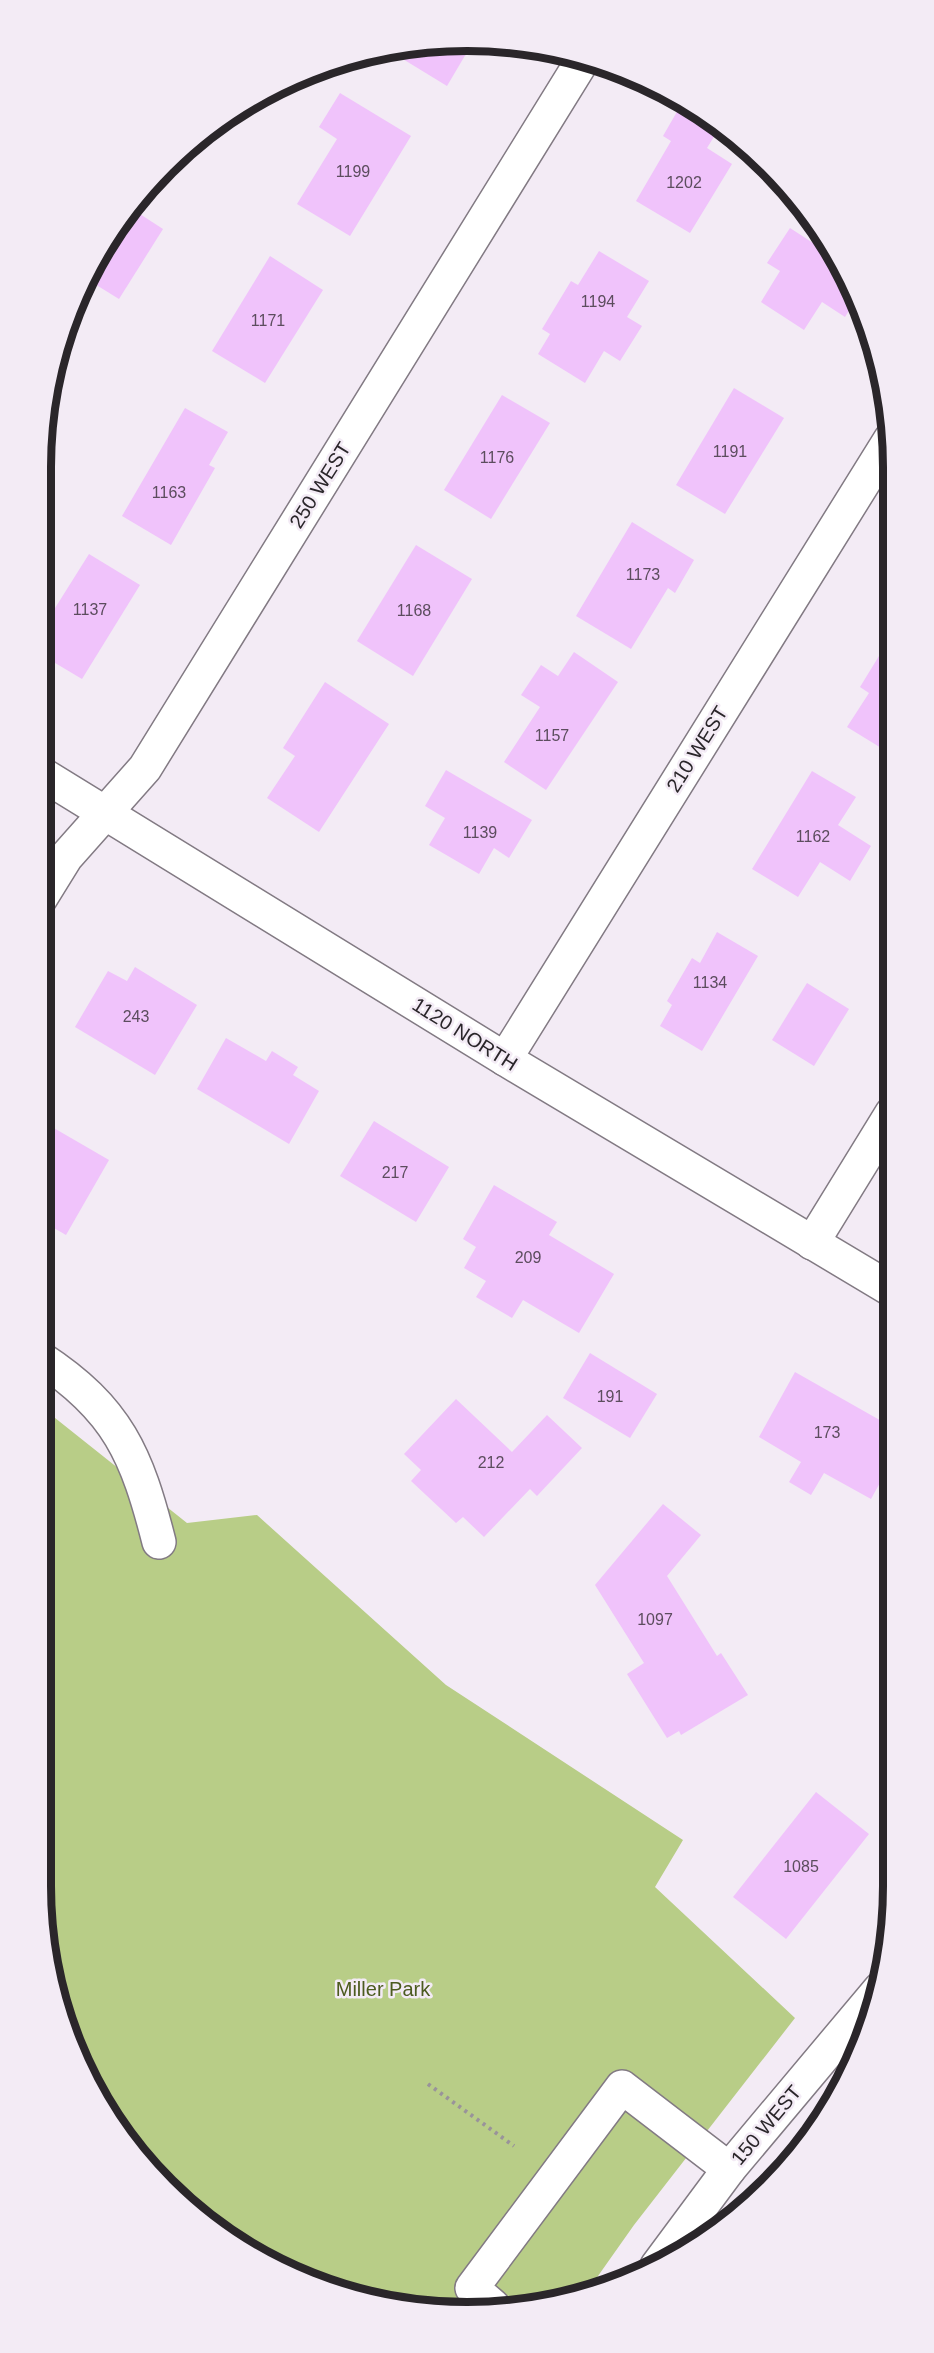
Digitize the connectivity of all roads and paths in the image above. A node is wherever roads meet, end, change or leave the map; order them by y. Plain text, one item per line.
1 (579, 66) edge
2 (882, 452) edge
3 (51, 780) edge
4 (106, 812) junction
5 (51, 881) edge
6 (505, 1059) junction
7 (883, 1128) edge
8 (812, 1243) junction
9 (883, 1285) edge
10 (51, 1365) edge
11 (159, 1542) dead end
12 (865, 2007) edge
13 (428, 2084) dead end
14 (514, 2146) dead end
15 (729, 2169) junction
16 (669, 2249) edge
17 (487, 2301) edge

1 - 4 street, 250 WEST
2 - 6 street, 210 WEST
3 - 4 street, 1120 NORTH
4 - 5 street, 250 WEST
4 - 6 street, 1120 NORTH
6 - 8 street, 1120 NORTH
7 - 8 street
8 - 9 street, 1120 NORTH
10 - 11 street
12 - 15 street, 150 WEST
13 - 14 path
15 - 16 street, 150 WEST
15 - 17 street

